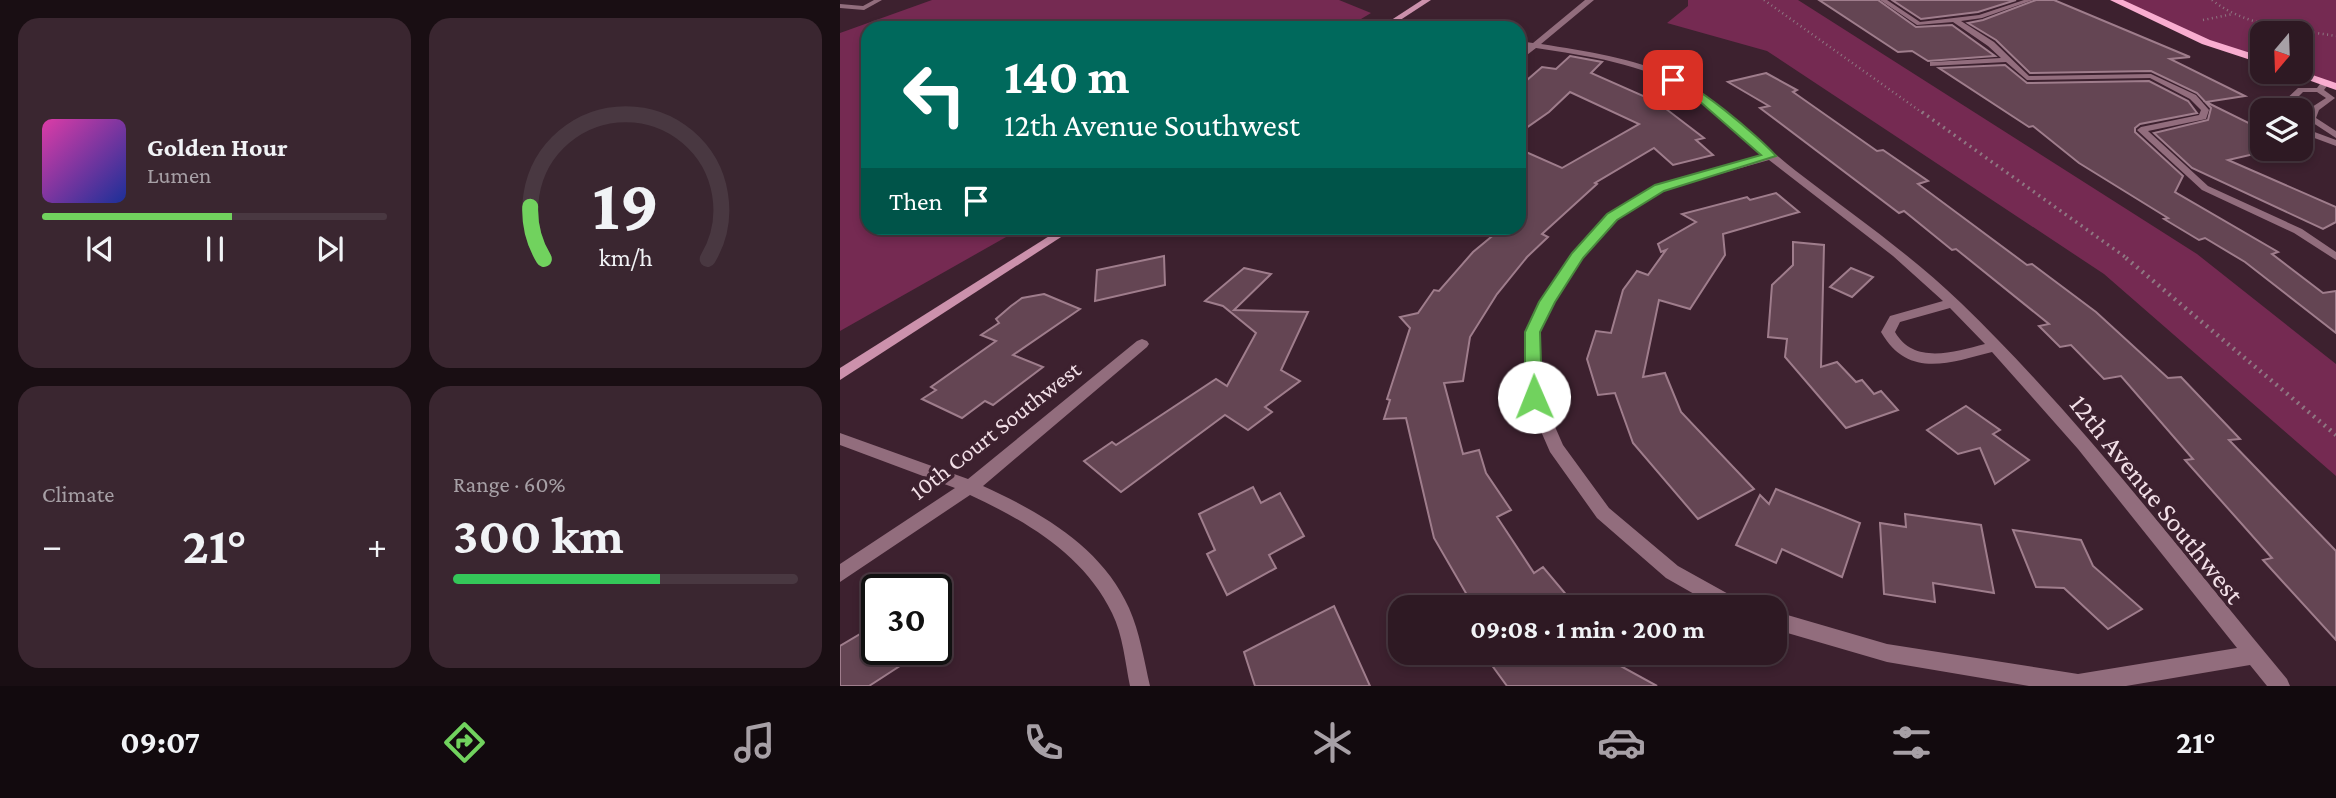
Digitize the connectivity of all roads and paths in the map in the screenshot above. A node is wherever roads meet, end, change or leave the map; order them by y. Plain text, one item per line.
1 (879, 0) edge
2 (1427, 0) edge
3 (1590, 0) edge
4 (1764, 0) edge
5 (1883, 0) edge
6 (2030, 0) edge
7 (2115, 0) edge
8 (2212, 0) edge
9 (840, 6) edge
10 (2236, 14) junction
11 (2209, 19) dead end
12 (1395, 21) edge
13 (1956, 21) junction
14 (2336, 36) edge
15 (1526, 44) edge
16 (1534, 46) junction
17 (1526, 52) edge
18 (2250, 57) edge
19 (2005, 60) junction
20 (1933, 64) dead end
21 (2327, 87) edge
22 (2292, 98) edge
23 (2313, 135) edge
24 (2336, 135) edge
25 (2336, 144) edge
26 (1770, 156) junction
27 (1058, 235) edge
28 (2336, 257) edge
29 (1952, 303) junction
30 (1142, 344) dead end
31 (1994, 346) junction
32 (840, 375) edge
33 (2336, 435) edge
34 (840, 439) edge
35 (971, 486) junction
36 (840, 574) edge
37 (1713, 595) edge
38 (1787, 624) edge
39 (2254, 655) junction
40 (1140, 686) edge
41 (2280, 686) edge

1 - 9 lane
2 - 12 street
3 - 16 street
4 - 33 path
5 - 13 lane
6 - 13 lane
7 - 18 main road
8 - 10 path
10 - 11 path
10 - 14 path
13 - 19 lane
15 - 16 street, 12th Avenue Southwest
16 - 17 street
16 - 26 street, 12th Avenue Southwest
19 - 20 lane
19 - 28 lane
21 - 22 lane
21 - 24 lane
23 - 25 lane
26 - 29 street, 12th Avenue Southwest
26 - 37 street
27 - 32 street
29 - 31 street, 12th Avenue Southwest
29 - 31 street
30 - 35 street, 10th Court Southwest
31 - 39 street, 12th Avenue Southwest
34 - 35 street
35 - 36 street, 10th Court Southwest
35 - 40 street
38 - 39 street
39 - 41 street, 12th Avenue Southwest

